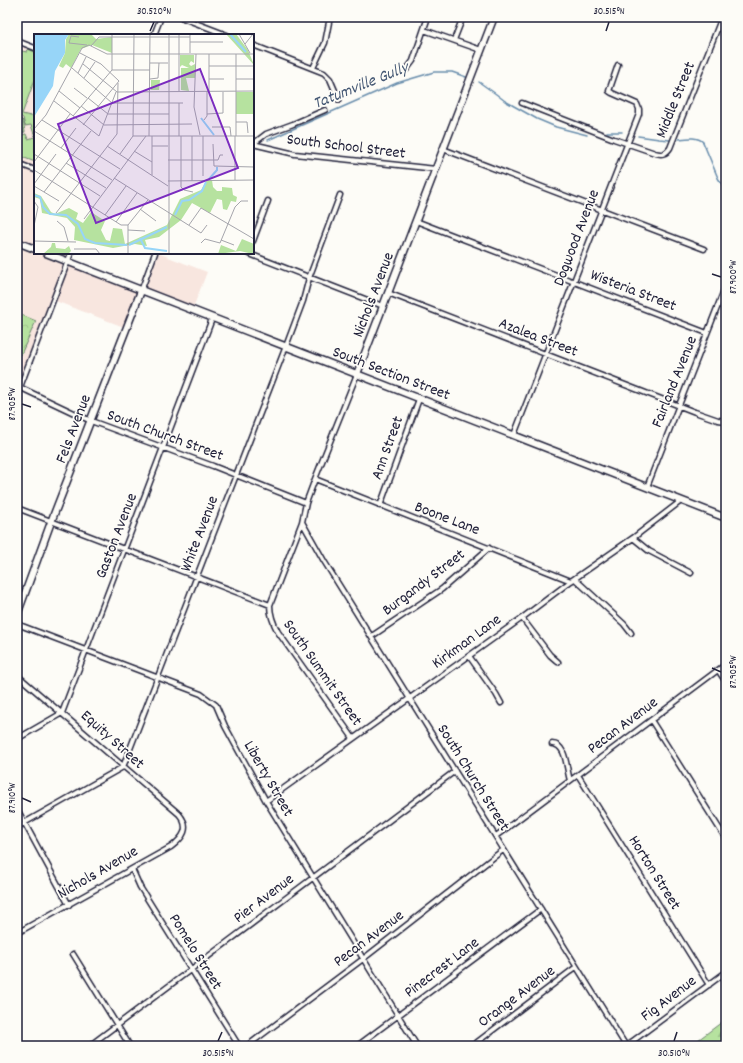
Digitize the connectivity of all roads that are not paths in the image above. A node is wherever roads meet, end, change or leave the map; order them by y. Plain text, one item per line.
1 (160, 17) edge
2 (180, 17) edge
3 (330, 17) edge
4 (428, 17) edge
5 (463, 17) edge
6 (494, 17) edge
7 (724, 17) edge
8 (424, 30) junction
9 (154, 34) edge
10 (224, 34) edge
11 (454, 40) junction
12 (17, 41) edge
13 (254, 45) edge
14 (34, 48) edge
15 (481, 50) junction
16 (618, 65) dead end
17 (313, 68) junction
18 (407, 69) dead end
19 (339, 100) dead end
20 (522, 103) dead end
21 (325, 110) dead end
22 (254, 143) edge
23 (627, 143) junction
24 (254, 144) edge
25 (444, 149) junction
26 (17, 163) edge
27 (436, 168) junction
28 (34, 170) edge
29 (340, 195) dead end
30 (268, 201) dead end
31 (601, 210) junction
32 (416, 221) junction
33 (254, 238) edge
34 (17, 242) edge
35 (34, 249) edge
36 (704, 249) dead end
37 (49, 254) edge
38 (71, 254) edge
39 (155, 254) edge
40 (250, 254) edge
41 (68, 261) junction
42 (309, 278) junction
43 (573, 281) junction
44 (726, 286) edge
45 (141, 291) junction
46 (388, 293) junction
47 (383, 306) junction
48 (212, 319) junction
49 (707, 333) junction
50 (286, 347) junction
51 (546, 353) junction
52 (357, 374) junction
53 (19, 386) edge
54 (17, 398) edge
55 (419, 399) junction
56 (678, 405) junction
57 (91, 421) junction
58 (726, 421) edge
59 (514, 435) junction
60 (163, 448) junction
61 (236, 476) junction
62 (315, 479) junction
63 (647, 487) junction
64 (681, 501) junction
65 (306, 504) junction
66 (380, 506) junction
67 (17, 508) edge
68 (726, 518) edge
69 (52, 522) junction
70 (302, 522) junction
71 (633, 538) junction
72 (489, 548) junction
73 (124, 549) junction
74 (691, 573) dead end
75 (197, 576) junction
76 (573, 580) junction
77 (270, 605) junction
78 (17, 615) edge
79 (522, 618) junction
80 (17, 624) edge
81 (631, 633) dead end
82 (372, 636) junction
83 (86, 650) junction
84 (469, 656) junction
85 (558, 662) dead end
86 (726, 664) edge
87 (718, 670) junction
88 (17, 675) edge
89 (158, 677) junction
90 (726, 682) edge
91 (410, 698) junction
92 (501, 704) dead end
93 (62, 713) junction
94 (651, 720) junction
95 (352, 738) junction
96 (17, 739) edge
97 (552, 744) dead end
98 (123, 767) junction
99 (455, 771) junction
100 (578, 775) junction
101 (570, 780) junction
102 (266, 801) junction
103 (17, 810) edge
104 (25, 822) junction
105 (17, 827) edge
106 (185, 828) joint
107 (496, 836) junction
108 (726, 839) edge
109 (503, 850) junction
110 (132, 869) junction
111 (313, 877) junction
112 (69, 905) junction
113 (540, 910) junction
114 (17, 933) edge
115 (73, 954) dead end
116 (363, 959) junction
117 (576, 967) junction
118 (192, 970) junction
119 (726, 972) edge
120 (709, 984) junction
121 (398, 1016) junction
122 (117, 1026) junction
123 (17, 1042) edge
124 (20, 1046) edge
125 (89, 1046) edge
126 (130, 1046) edge
127 (239, 1046) edge
128 (247, 1046) edge
129 (357, 1046) edge
130 (417, 1046) edge
131 (472, 1046) edge
132 (626, 1046) edge

1 - 9 street
2 - 10 street
3 - 17 street
4 - 8 street
5 - 11 street
6 - 15 street, Nichols Avenue
7 - 23 street, Middle Street
8 - 11 street
8 - 18 street
11 - 15 street
12 - 14 street
13 - 17 street
15 - 25 street, Nichols Avenue
16 - 23 street, Dogwood Avenue
17 - 19 street
20 - 23 street
21 - 22 street
23 - 31 street, Dogwood Avenue
24 - 27 street, South School Street
25 - 27 street, Nichols Avenue
25 - 31 street
26 - 28 street
27 - 32 street, Nichols Avenue
29 - 42 street, White Avenue
30 - 33 street
31 - 36 street
31 - 43 street, Dogwood Avenue
32 - 43 street, Wisteria Street
32 - 46 street, Nichols Avenue
34 - 35 street
37 - 41 street, South Section Street
38 - 41 street
39 - 45 street, Fels Avenue
40 - 42 street
41 - 45 street, South Section Street
41 - 53 street
42 - 47 street
42 - 50 street, White Avenue
43 - 49 street, Wisteria Street
43 - 51 street, Dogwood Avenue
44 - 49 street, Fairland Avenue
45 - 48 street, South Section Street
45 - 57 street, Fels Avenue
46 - 47 street, Nichols Avenue
46 - 51 street, Azalea Street
47 - 52 street, Nichols Avenue
48 - 50 street, South Section Street
48 - 60 street, Gaston Avenue
49 - 56 street, Fairland Avenue
50 - 52 street, South Section Street
50 - 61 street, White Avenue
51 - 56 street, Azalea Street
51 - 59 street, Dogwood Avenue
52 - 55 street, South Section Street
52 - 62 street, Nichols Avenue
53 - 54 street
53 - 57 street, South Church Street
55 - 59 street, South Section Street
55 - 66 street, Ann Street
56 - 58 street, Azalea Street
56 - 63 street, Fairland Avenue
57 - 60 street, South Church Street
57 - 69 street, Fels Avenue
59 - 63 street, South Section Street
60 - 61 street, South Church Street
60 - 73 street, Gaston Avenue
61 - 65 street, South Church Street
61 - 75 street, White Avenue
62 - 65 street, Nichols Avenue
62 - 66 street, Boone Lane
63 - 64 street, South Section Street
64 - 68 street, South Section Street
64 - 71 street, Kirkman Lane
65 - 70 street, Nichols Avenue
66 - 72 street, Boone Lane
67 - 69 street, South Summit Street
69 - 73 street, South Summit Street
69 - 78 street, Fels Avenue
70 - 77 street, Nichols Avenue
70 - 82 street, South Church Street
71 - 74 street
71 - 76 street, Kirkman Lane
72 - 76 street, Boone Lane
72 - 82 street, Burgandy Street
73 - 75 street, South Summit Street
73 - 83 street, Gaston Avenue
75 - 77 street, South Summit Street
75 - 89 street, White Avenue
76 - 79 street, Kirkman Lane
76 - 81 street, Boone Lane
77 - 95 street, South Summit Street
79 - 84 street, Kirkman Lane
79 - 85 street
80 - 83 street, Liberty Street
82 - 91 street, South Church Street
83 - 89 street, Liberty Street
83 - 93 street, Gaston Avenue
84 - 91 street, Kirkman Lane
84 - 92 street
86 - 87 street, Pecan Avenue
87 - 90 street
87 - 94 street, Pecan Avenue
88 - 93 street, Equity Street
89 - 98 street, White Avenue
89 - 102 street, Liberty Street
91 - 95 street, Kirkman Lane
91 - 99 street, South Church Street
93 - 96 street
93 - 98 street, Equity Street
94 - 100 street, Pecan Avenue
94 - 108 street
95 - 102 street, Kirkman Lane
97 - 101 street
98 - 104 street
98 - 106 street, Equity Street
99 - 107 street, South Church Street
99 - 111 street, Pier Avenue
100 - 101 street, Pecan Avenue
100 - 120 street, Horton Street
101 - 107 street, Pecan Avenue
102 - 111 street, Liberty Street
103 - 104 street
104 - 105 street
104 - 112 street
106 - 110 street, Nichols Avenue
107 - 109 street, South Church Street
109 - 113 street, South Church Street
109 - 116 street, Pecan Avenue
110 - 112 street, Nichols Avenue
110 - 118 street, Pomelo Street
111 - 116 street, Liberty Street
111 - 118 street, Pier Avenue
112 - 114 street, Nichols Avenue
113 - 117 street, South Church Street
113 - 121 street, Pinecrest Lane
115 - 122 street
116 - 121 street, Liberty Street
116 - 128 street, Pecan Avenue
117 - 131 street, Orange Avenue
117 - 132 street, South Church Street
118 - 122 street, Pier Avenue
118 - 127 street, Pomelo Street
119 - 120 street, Fig Avenue
120 - 132 street, Fig Avenue
121 - 129 street, Pinecrest Lane
121 - 130 street, Liberty Street
122 - 125 street, Pier Avenue
122 - 126 street
123 - 124 street

